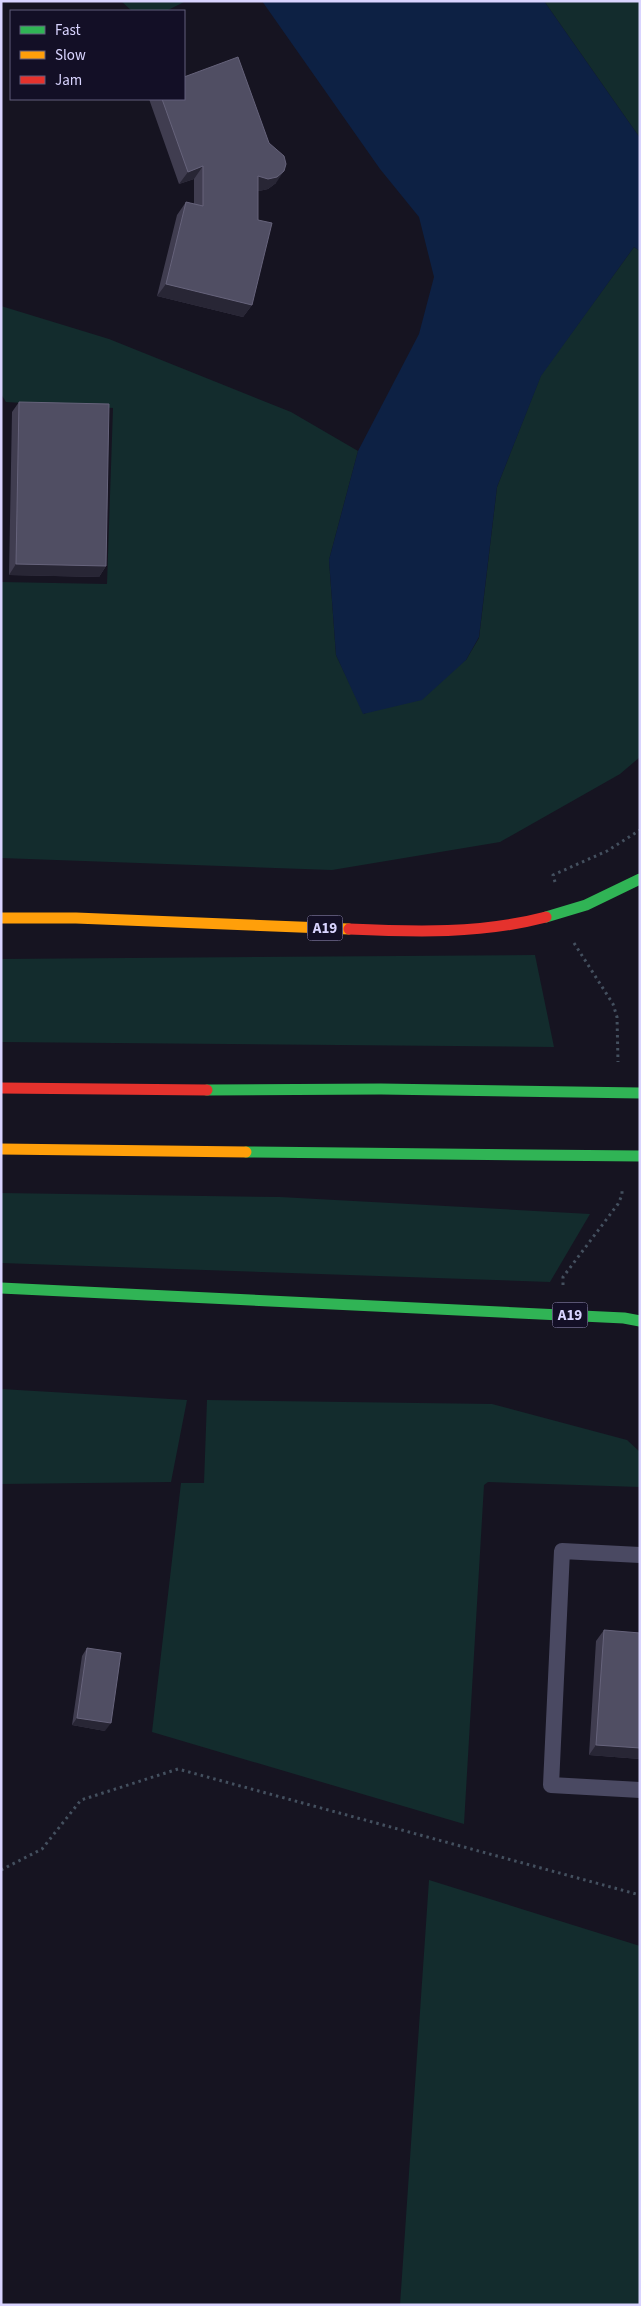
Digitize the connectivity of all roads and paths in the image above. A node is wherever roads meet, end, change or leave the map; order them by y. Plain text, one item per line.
1 (640, 830) edge
2 (553, 875) dead end
3 (640, 879) edge
4 (1, 918) edge
5 (1, 1088) edge
6 (640, 1093) edge
7 (1, 1149) edge
8 (640, 1156) edge
9 (1, 1288) edge
10 (640, 1321) edge
11 (640, 1555) edge
12 (640, 1790) edge
13 (1, 1870) edge
14 (640, 1895) edge

1 - 2 path
3 - 4 highway, A19
5 - 6 highway
7 - 8 highway
9 - 10 highway, A19
11 - 12 lane
13 - 14 path

